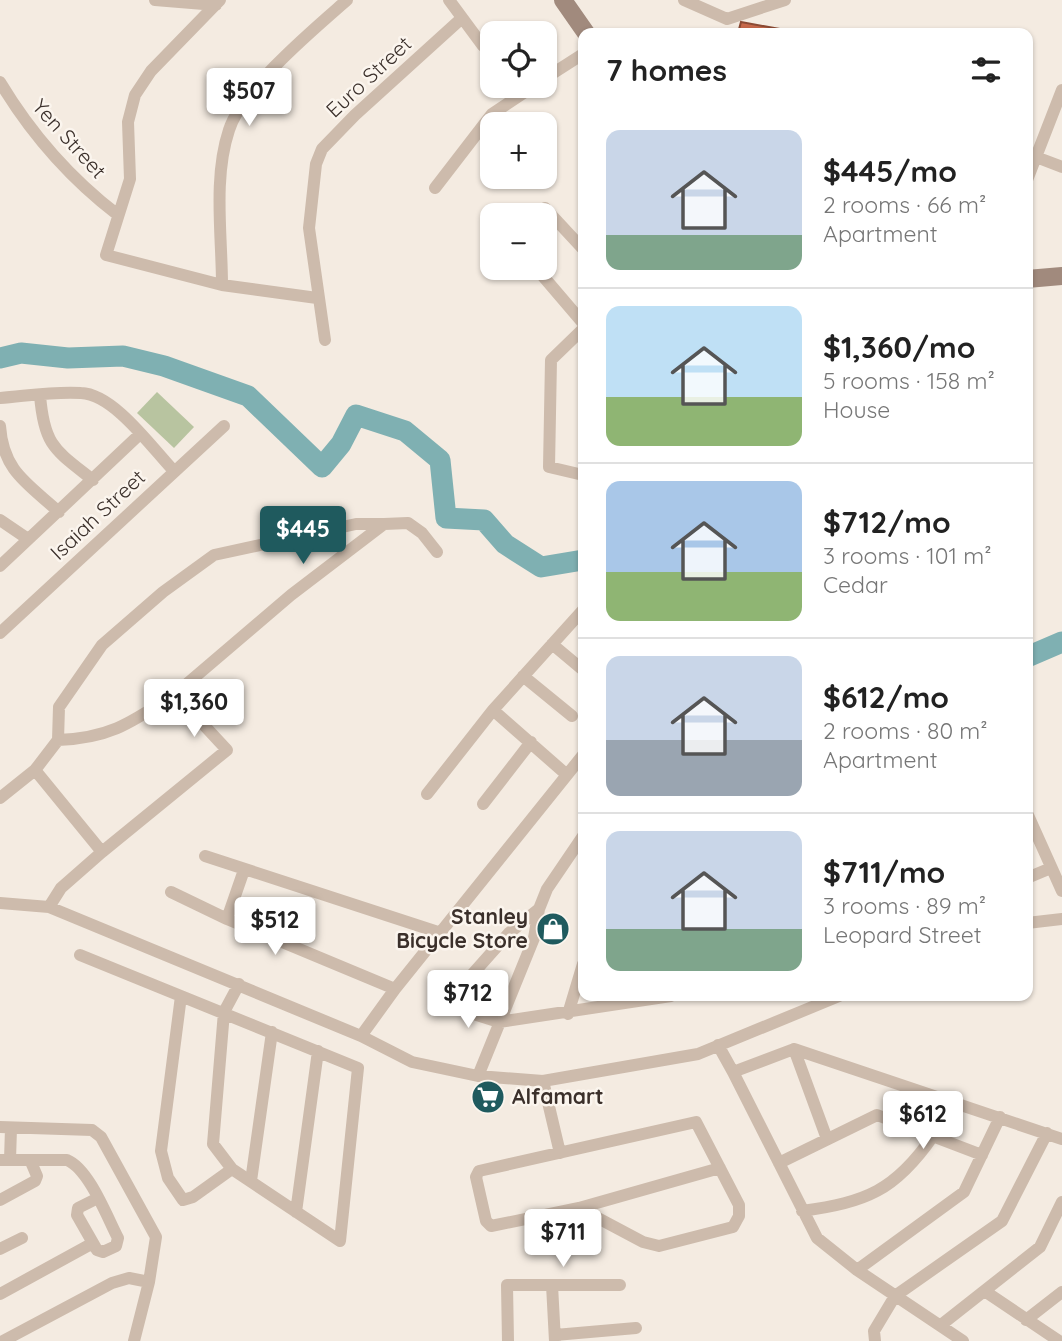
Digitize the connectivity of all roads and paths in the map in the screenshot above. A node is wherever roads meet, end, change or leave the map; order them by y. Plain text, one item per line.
1 (155, 0) edge
2 (347, 0) edge
3 (449, 0) edge
4 (563, 0) edge
5 (684, 0) edge
6 (785, 0) edge
7 (218, 3) edge
8 (462, 18) junction
9 (583, 28) edge
10 (480, 41) edge
11 (578, 57) edge
12 (557, 71) edge
13 (0, 82) edge
14 (1061, 93) edge
15 (516, 98) edge
16 (1036, 157) junction
17 (1033, 165) edge
18 (1062, 167) edge
19 (435, 188) dead end
20 (118, 215) junction
21 (557, 221) edge
22 (578, 244) edge
23 (1062, 275) edge
24 (1033, 278) edge
25 (546, 280) edge
26 (222, 285) junction
27 (317, 298) junction
28 (578, 317) edge
29 (578, 334) edge
30 (325, 340) dead end
31 (40, 395) junction
32 (0, 398) edge
33 (0, 426) edge
34 (224, 426) dead end
35 (139, 435) junction
36 (1, 446) edge
37 (174, 471) junction
38 (578, 474) edge
39 (93, 480) junction
40 (59, 512) junction
41 (0, 520) edge
42 (384, 524) junction
43 (28, 539) junction
44 (437, 552) dead end
45 (0, 566) edge
46 (578, 615) edge
47 (0, 633) edge
48 (552, 643) junction
49 (578, 666) edge
50 (523, 676) junction
51 (175, 694) junction
52 (493, 710) junction
53 (572, 716) dead end
54 (58, 740) junction
55 (531, 742) junction
56 (578, 761) edge
57 (35, 769) junction
58 (567, 775) junction
59 (427, 794) dead end
60 (0, 798) edge
61 (483, 804) dead end
62 (1033, 828) edge
63 (578, 843) edge
64 (102, 852) junction
65 (205, 856) dead end
66 (1051, 868) junction
67 (244, 870) junction
68 (1033, 876) edge
69 (1062, 891) edge
70 (170, 892) dead end
71 (0, 904) edge
72 (49, 907) junction
73 (539, 909) junction
74 (227, 919) junction
75 (1062, 919) edge
76 (1033, 922) edge
77 (441, 933) junction
78 (80, 955) dead end
79 (578, 981) edge
80 (239, 984) junction
81 (395, 989) junction
82 (181, 996) junction
83 (618, 1001) edge
84 (827, 1001) edge
85 (224, 1012) junction
86 (568, 1014) junction
87 (499, 1022) junction
88 (272, 1032) junction
89 (361, 1037) junction
90 (718, 1045) junction
91 (794, 1049) junction
92 (318, 1051) junction
93 (733, 1072) junction
94 (478, 1076) junction
95 (543, 1080) junction
96 (1000, 1117) junction
97 (6, 1128) edge
98 (1047, 1133) junction
99 (933, 1136) junction
100 (827, 1139) junction
101 (1062, 1139) edge
102 (560, 1153) junction
103 (982, 1155) junction
104 (5, 1160) edge
105 (31, 1162) junction
106 (779, 1163) junction
107 (719, 1168) junction
108 (232, 1169) junction
109 (251, 1181) junction
110 (98, 1198) junction
111 (0, 1200) edge
112 (1062, 1202) edge
113 (579, 1208) junction
114 (802, 1211) junction
115 (296, 1212) junction
116 (22, 1238) dead end
117 (93, 1243) junction
118 (0, 1249) edge
119 (857, 1270) junction
120 (149, 1282) junction
121 (552, 1285) junction
122 (620, 1285) dead end
123 (986, 1292) junction
124 (1062, 1292) edge
125 (0, 1294) edge
126 (895, 1296) junction
127 (1026, 1320) junction
128 (941, 1325) junction
129 (636, 1328) dead end
130 (555, 1338) edge
131 (3, 1341) edge
132 (134, 1341) edge
133 (508, 1341) edge
134 (875, 1341) edge
135 (963, 1341) edge
136 (1059, 1341) edge

1 - 7 street
2 - 26 street
3 - 8 street
4 - 9 main road
5 - 6 street
7 - 20 street
8 - 10 street
8 - 27 street, Euro Street
11 - 12 street
13 - 20 street, Yen Street
14 - 16 street
15 - 19 street
16 - 17 street
16 - 18 street
20 - 26 street
21 - 22 street
23 - 24 main road
25 - 28 street
26 - 27 street
27 - 30 street, Euro Street
29 - 38 street
31 - 32 street
31 - 35 street
31 - 39 street
33 - 36 street
34 - 37 street, Isaiah Street
35 - 37 street
35 - 39 street
36 - 40 street
37 - 47 street, Isaiah Street
39 - 40 street
40 - 43 street
41 - 43 street
42 - 44 street
42 - 51 street
42 - 54 street
43 - 45 street
46 - 48 street
48 - 49 street
48 - 50 street
50 - 52 street
50 - 53 street
51 - 54 street
51 - 64 street
52 - 55 street
52 - 59 street
54 - 57 street
55 - 58 street
55 - 61 street
56 - 58 street
57 - 60 street
57 - 64 street
58 - 77 street
62 - 66 street
63 - 73 street
64 - 72 street
65 - 67 street
66 - 68 street
66 - 69 street
67 - 74 street
67 - 77 street
70 - 74 street
71 - 72 street
72 - 80 street
73 - 87 street
73 - 87 street
74 - 81 street
75 - 76 street
77 - 81 street
78 - 82 street
79 - 86 street
80 - 85 street
80 - 89 street
81 - 89 street
82 - 85 street
82 - 108 street
83 - 86 street
84 - 90 street
85 - 88 street
85 - 108 street
86 - 87 street
87 - 94 street
88 - 92 street
88 - 109 street
89 - 94 street
90 - 93 street
90 - 95 street
91 - 93 street
91 - 96 street
91 - 100 street
92 - 115 street
92 - 115 street
93 - 106 street
94 - 95 street
95 - 102 street
96 - 98 street
96 - 103 street
97 - 104 street
97 - 120 street
98 - 101 street
98 - 126 street
99 - 100 street
99 - 103 street
99 - 114 street
100 - 106 street
102 - 107 street
102 - 113 street
103 - 119 street
104 - 105 street
105 - 110 street
105 - 111 street
106 - 114 street
107 - 113 street
107 - 113 street
108 - 109 street
109 - 115 street
110 - 117 street
110 - 117 street
112 - 123 street
114 - 119 street
116 - 118 street
117 - 125 street
119 - 126 street
120 - 131 street
120 - 132 street
121 - 122 street
121 - 130 street
121 - 133 street
123 - 127 street
123 - 128 street
124 - 127 street
126 - 128 street
126 - 134 street
127 - 136 street
128 - 135 street
129 - 130 street

